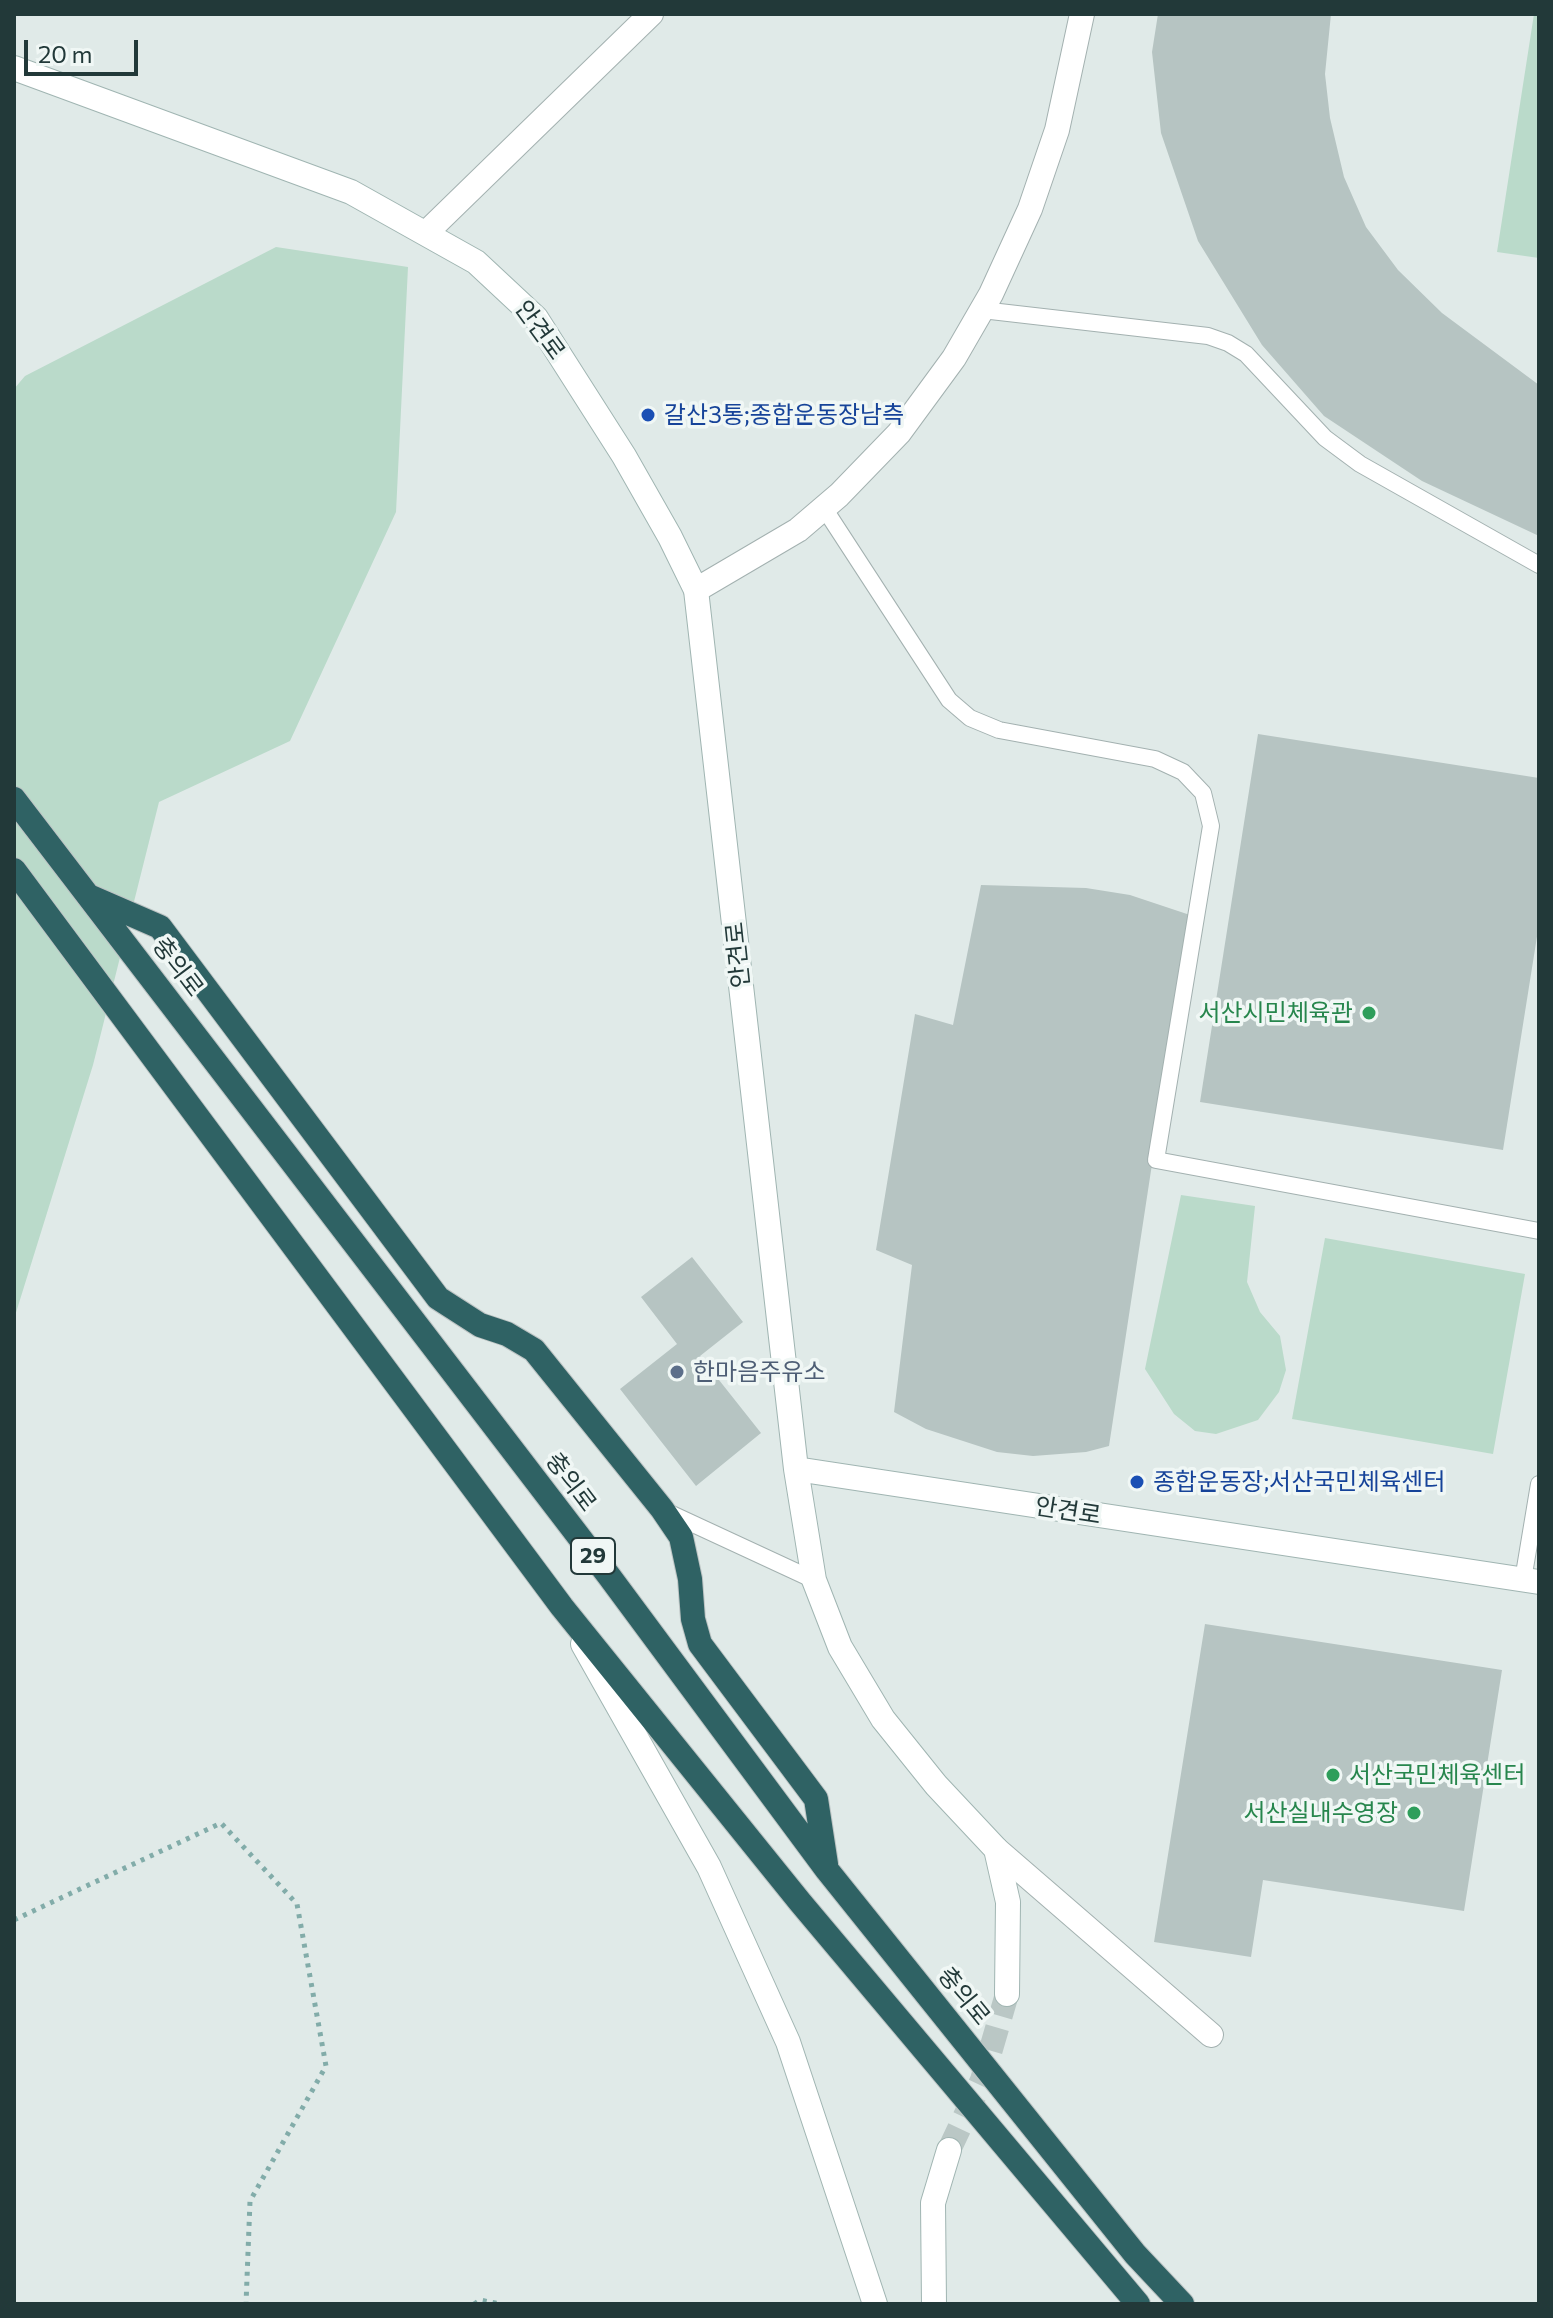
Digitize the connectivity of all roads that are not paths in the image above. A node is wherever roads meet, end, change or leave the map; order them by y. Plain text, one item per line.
1 (651, 14) edge
2 (1082, 14) edge
3 (14, 68) edge
4 (427, 232) junction
5 (982, 310) junction
6 (824, 508) junction
7 (1539, 565) edge
8 (696, 590) junction
9 (14, 799) edge
10 (14, 870) edge
11 (88, 896) junction
12 (1539, 1231) edge
13 (796, 1469) junction
14 (1539, 1484) edge
15 (662, 1509) junction
16 (814, 1580) junction
17 (1531, 1581) edge
18 (562, 1607) junction
19 (996, 1849) junction
20 (827, 1870) junction
21 (1007, 1994) tunnel mouth
22 (1211, 2035) dead end
23 (949, 2150) tunnel mouth
24 (875, 2304) edge
25 (934, 2304) edge
26 (1138, 2304) edge
27 (1182, 2304) edge

1 - 4 street
2 - 5 street
3 - 4 street, 안견로
4 - 8 street, 안견로
5 - 6 street
5 - 7 lane
6 - 8 street
6 - 12 lane
8 - 13 street, 안견로
9 - 11 highway, 충의로 / 29
10 - 18 highway, 29
11 - 15 highway
11 - 20 highway, 충의로 / 29
13 - 16 street
13 - 17 street, 안견로
14 - 17 lane
15 - 16 lane
15 - 20 highway
16 - 19 street
18 - 24 street
18 - 26 highway, 29
19 - 21 street
19 - 22 street
20 - 27 highway, 충의로 / 29
23 - 25 street

